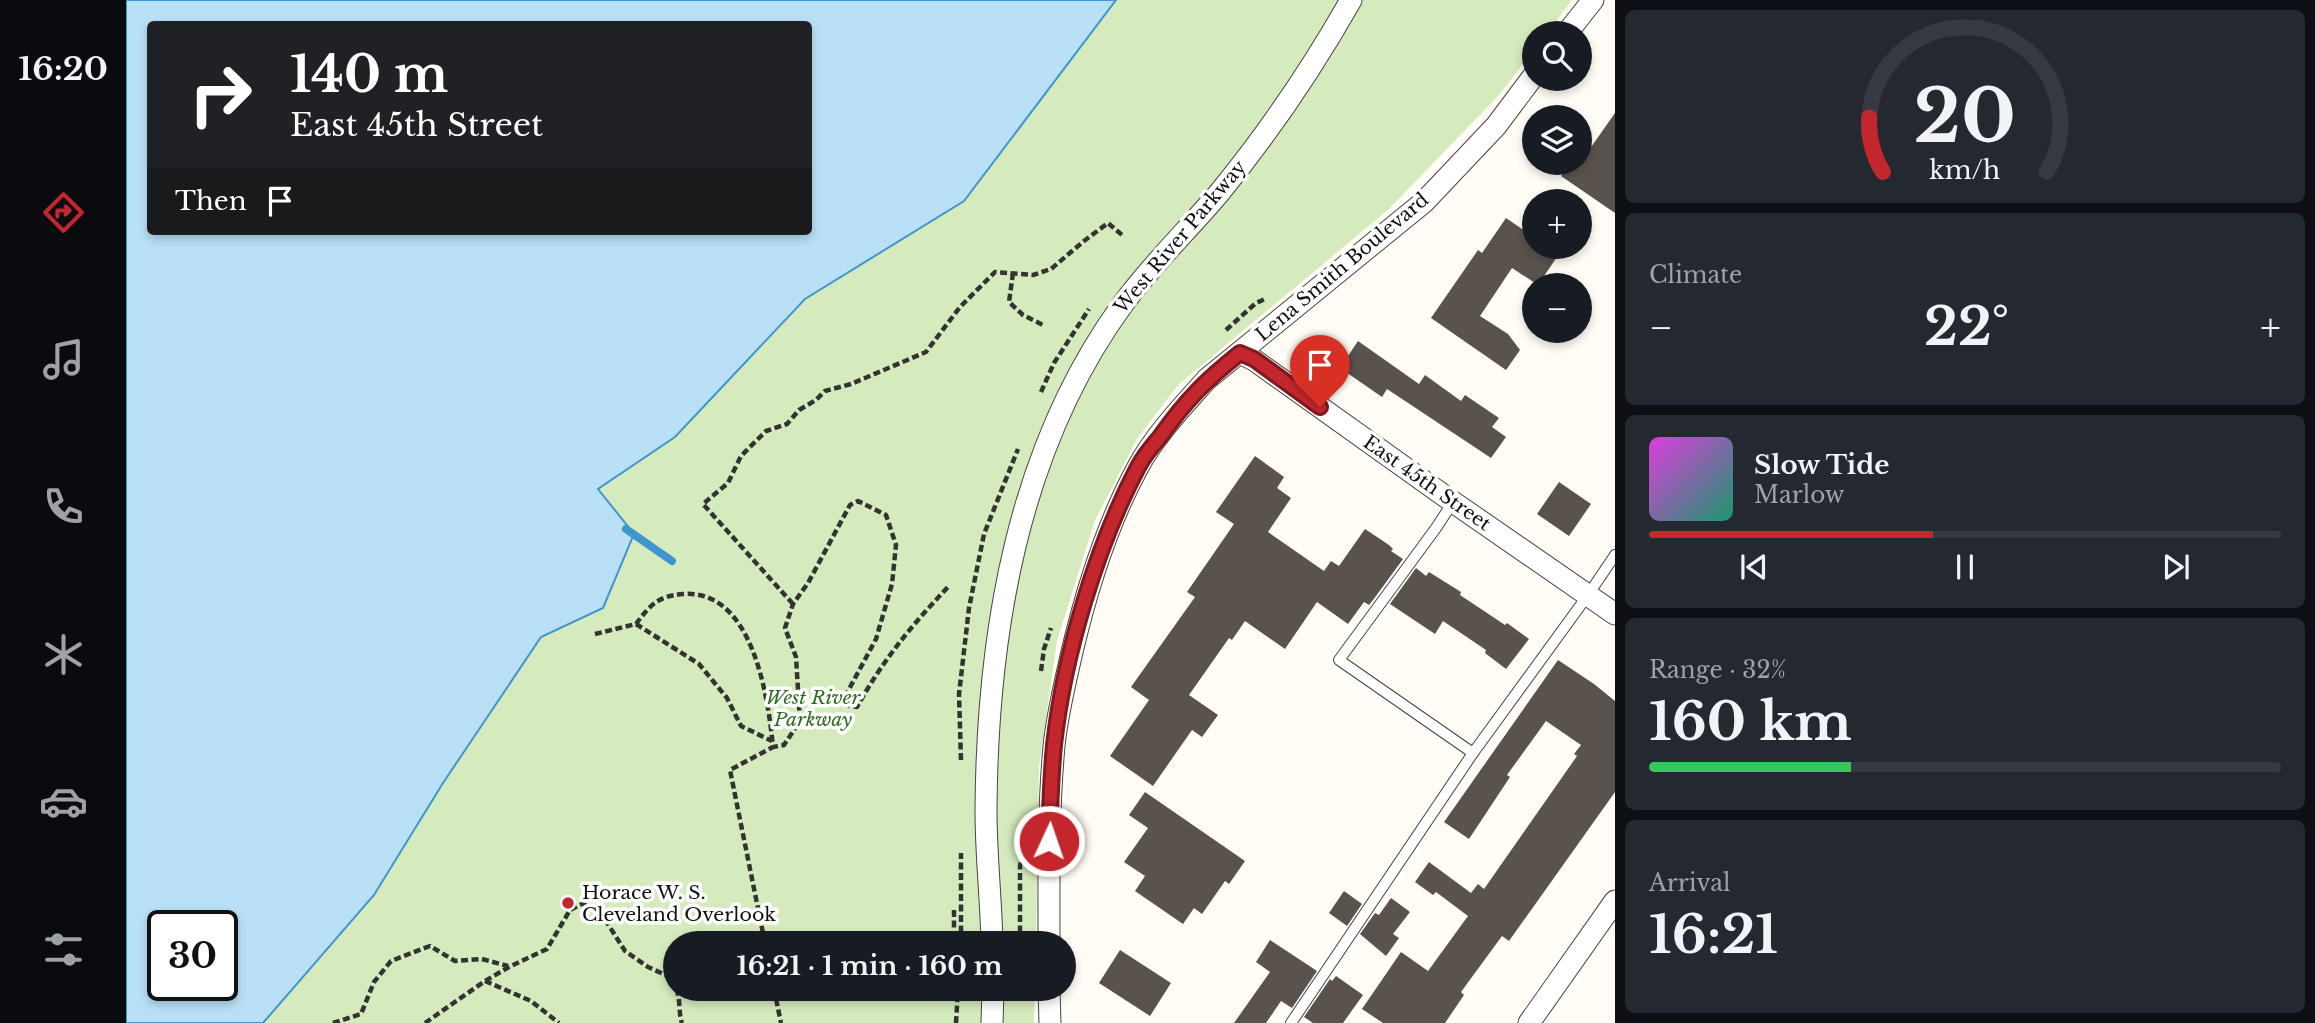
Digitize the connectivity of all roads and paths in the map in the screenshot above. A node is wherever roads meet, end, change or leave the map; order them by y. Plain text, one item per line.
1 (1351, 0) edge
2 (1593, 0) edge
3 (1576, 21) edge
4 (1523, 91) edge
5 (1122, 235) dead end
6 (1013, 273) junction
7 (1267, 298) dead end
8 (1045, 326) dead end
9 (1225, 330) dead end
10 (1240, 353) junction
11 (1452, 502) junction
12 (1615, 555) edge
13 (948, 587) dead end
14 (1588, 595) junction
15 (793, 604) junction
16 (1615, 614) edge
17 (636, 624) junction
18 (1052, 626) dead end
19 (595, 634) dead end
20 (1041, 674) dead end
21 (773, 744) junction
22 (1473, 754) junction
23 (1026, 826) dead end
24 (1615, 901) edge
25 (954, 910) dead end
26 (960, 916) dead end
27 (763, 931) edge
28 (954, 931) edge
29 (961, 931) edge
30 (991, 931) edge
31 (1020, 931) edge
32 (1049, 931) edge
33 (509, 967) junction
34 (663, 974) edge
35 (485, 981) junction
36 (679, 1001) edge
37 (776, 1001) edge
38 (957, 1001) edge
39 (993, 1001) edge
40 (1049, 1001) edge
41 (333, 1023) edge
42 (425, 1023) edge
43 (559, 1023) edge
44 (682, 1023) edge
45 (781, 1023) edge
46 (956, 1023) edge
47 (992, 1023) edge
48 (1050, 1023) edge
49 (1291, 1023) edge
50 (1530, 1023) edge

1 - 30 street, West River Parkway
2 - 3 street
4 - 10 street, Lena Smith Boulevard
5 - 6 path
6 - 8 path
6 - 15 path
7 - 9 path
10 - 11 street, East 45th Street
10 - 32 street, Lena Smith Boulevard
11 - 14 street, East 45th Street
11 - 22 lane
12 - 14 lane
13 - 15 path
14 - 16 street, East 45th Street
14 - 22 lane
15 - 21 path
17 - 19 path
17 - 21 path
17 - 21 path
18 - 20 path
21 - 27 path
22 - 49 lane
23 - 31 path
24 - 50 street
25 - 28 path
26 - 29 path
33 - 34 path
33 - 35 path
33 - 41 path
35 - 42 path
35 - 43 path
36 - 44 path
37 - 45 path
38 - 46 path
39 - 47 street
40 - 48 street

